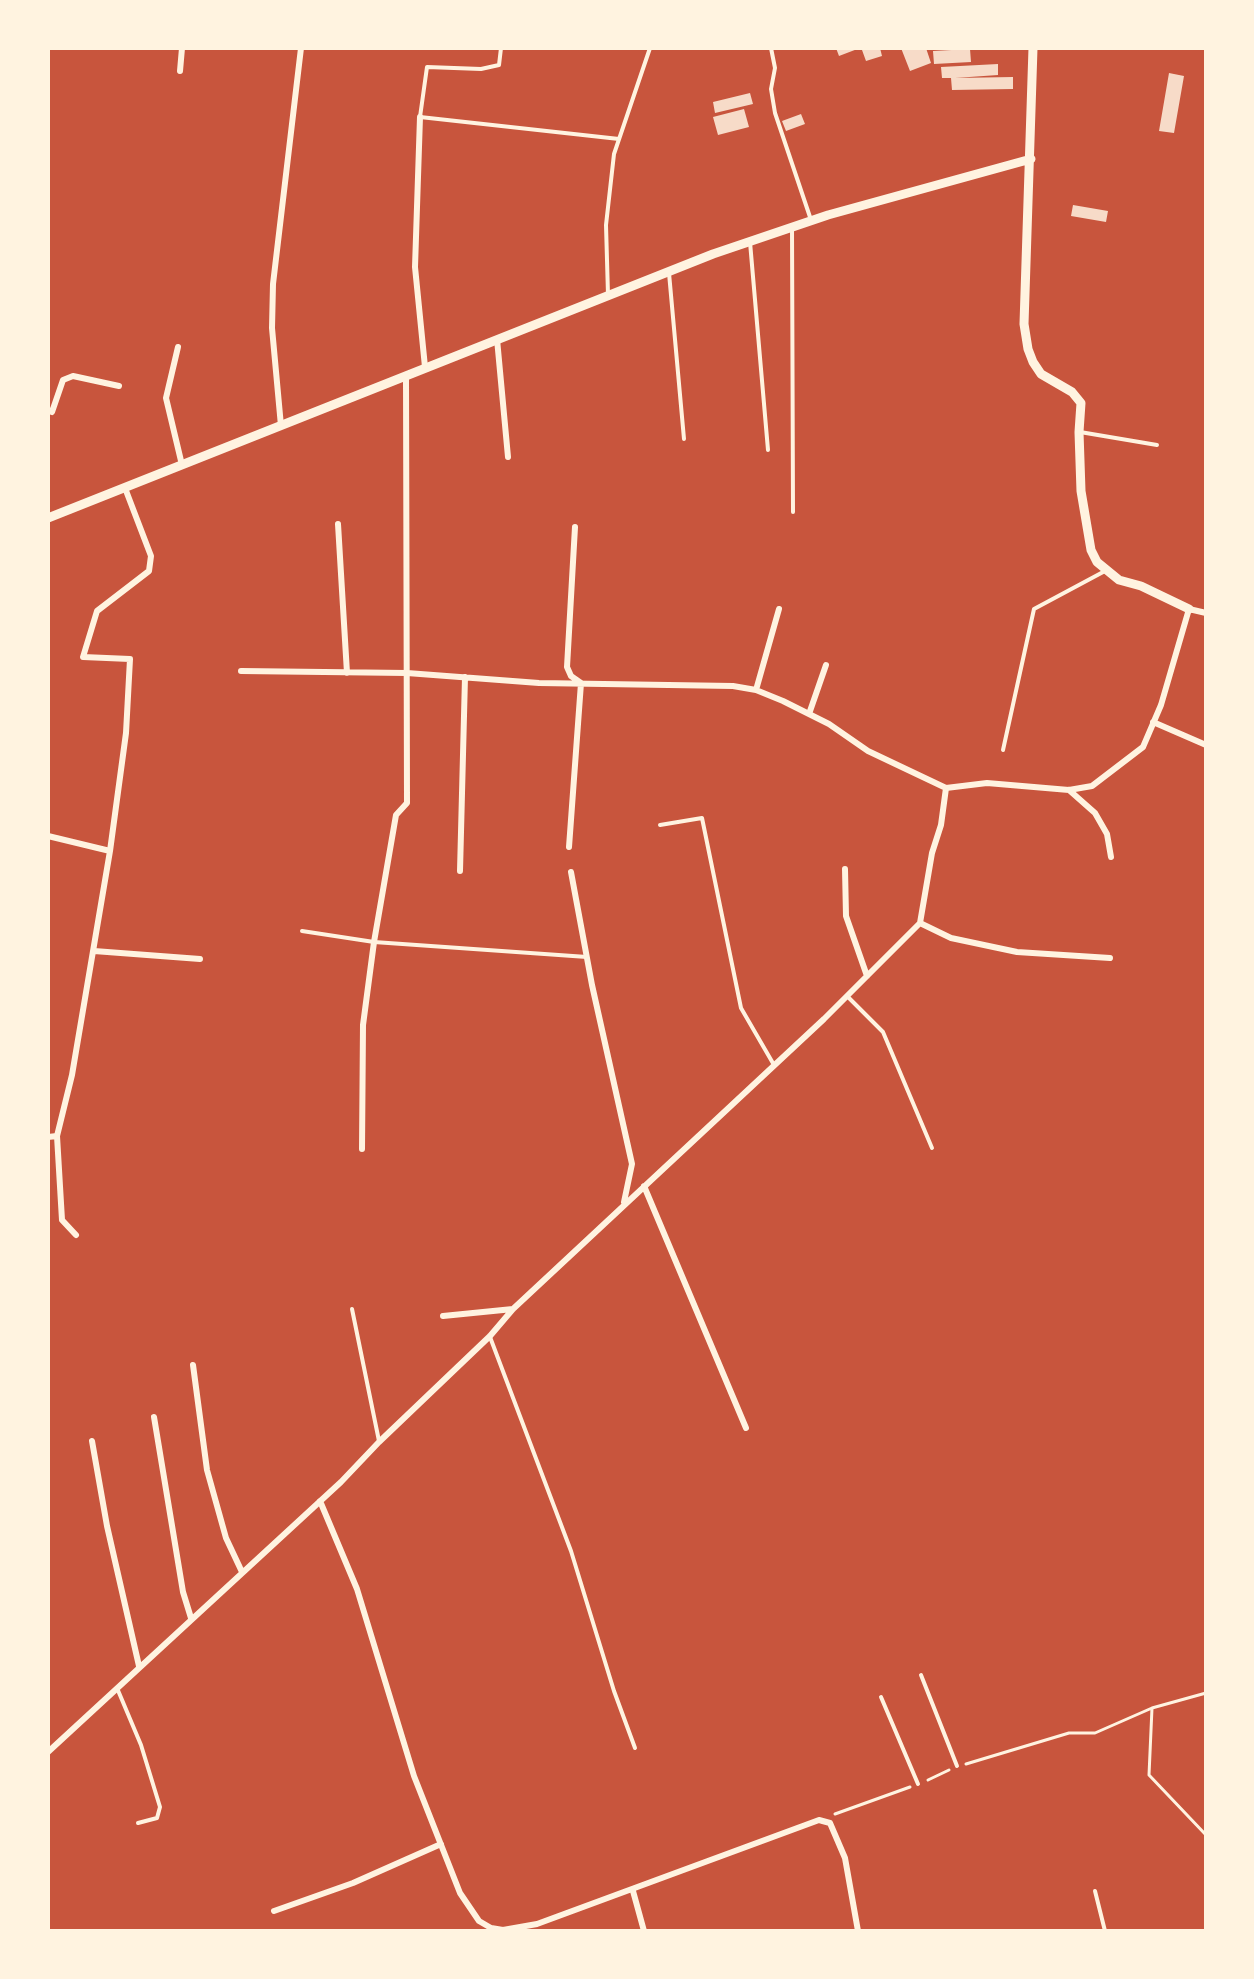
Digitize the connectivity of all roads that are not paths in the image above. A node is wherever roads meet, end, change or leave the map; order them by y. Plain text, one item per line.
1 (182, 48) edge
2 (301, 48) edge
3 (501, 48) edge
4 (650, 48) edge
5 (771, 48) edge
6 (1034, 48) edge
7 (180, 71) dead end
8 (420, 117) junction
9 (619, 139) junction
10 (1031, 159) junction
11 (811, 221) junction
12 (792, 227) junction
13 (750, 241) junction
14 (669, 272) junction
15 (608, 295) junction
16 (497, 339) junction
17 (178, 346) dead end
18 (425, 367) junction
19 (406, 376) junction
20 (119, 386) dead end
21 (48, 411) edge
22 (281, 427) junction
23 (1079, 432) junction
24 (684, 439) dead end
25 (1157, 445) dead end
26 (768, 450) dead end
27 (508, 458) dead end
28 (182, 465) junction
29 (125, 488) junction
30 (793, 512) dead end
31 (48, 518) edge
32 (338, 524) dead end
33 (575, 527) dead end
34 (1106, 571) junction
35 (779, 609) dead end
36 (1189, 609) junction
37 (1206, 613) edge
38 (826, 665) dead end
39 (241, 671) dead end
40 (407, 673) junction
41 (347, 674) junction
42 (465, 676) junction
43 (581, 683) junction
44 (756, 690) junction
45 (809, 714) junction
46 (1153, 722) junction
47 (1206, 745) edge
48 (1003, 750) dead end
49 (946, 789) junction
50 (1069, 790) junction
51 (660, 825) dead end
52 (48, 836) edge
53 (568, 847) dead end
54 (110, 851) junction
55 (1111, 857) dead end
56 (845, 869) dead end
57 (459, 871) dead end
58 (571, 872) dead end
59 (920, 923) junction
60 (302, 931) dead end
61 (374, 942) junction
62 (94, 951) junction
63 (586, 957) junction
64 (200, 958) dead end
65 (1110, 958) dead end
66 (867, 976) junction
67 (847, 996) junction
68 (775, 1065) junction
69 (57, 1136) junction
70 (48, 1137) edge
71 (932, 1148) dead end
72 (362, 1149) dead end
73 (644, 1186) junction
74 (624, 1203) junction
75 (76, 1235) dead end
76 (352, 1309) dead end
77 (513, 1309) junction
78 (443, 1317) dead end
79 (490, 1336) junction
80 (193, 1365) dead end
81 (154, 1418) dead end
82 (746, 1428) dead end
83 (92, 1441) dead end
84 (379, 1442) junction
85 (320, 1501) junction
86 (242, 1572) junction
87 (191, 1618) junction
88 (139, 1666) junction
89 (921, 1676) dead end
90 (117, 1687) junction
91 (881, 1697) dead end
92 (635, 1748) dead end
93 (48, 1752) edge
94 (957, 1766) road end
95 (918, 1784) road end
96 (138, 1823) dead end
97 (441, 1844) junction
98 (633, 1891) junction
99 (1095, 1891) dead end
100 (274, 1911) dead end
101 (490, 1930) edge
102 (644, 1931) edge
103 (858, 1931) edge
104 (1105, 1931) edge

1 - 7 street
2 - 22 street
3 - 8 lane
4 - 9 lane
5 - 11 lane
6 - 10 street
8 - 9 lane
8 - 18 street
9 - 15 lane
10 - 11 street
10 - 23 street
11 - 12 street
12 - 13 street
12 - 30 lane
13 - 14 street
13 - 26 lane
14 - 15 street
14 - 24 lane
15 - 16 street
16 - 18 street
16 - 27 street
17 - 28 street
18 - 19 street
19 - 22 street
19 - 40 street
20 - 21 street
22 - 28 street
23 - 25 lane
23 - 34 street
28 - 29 street
29 - 31 street
29 - 54 street
32 - 41 street
33 - 43 street
34 - 36 street
34 - 48 lane
35 - 44 street
36 - 37 street
36 - 46 street
38 - 45 street
39 - 41 street
40 - 41 street
40 - 42 street
40 - 61 street
42 - 43 street
42 - 57 street
43 - 44 street
43 - 53 street
44 - 45 street
45 - 49 street
46 - 47 street
46 - 50 street
49 - 50 street
49 - 59 street
50 - 55 street
51 - 68 lane
52 - 54 street
54 - 62 street
56 - 66 street
58 - 63 street
59 - 65 street
59 - 66 street
60 - 61 lane
61 - 63 lane
61 - 72 street
62 - 64 street
62 - 69 street
63 - 74 street
66 - 67 street
67 - 68 street
67 - 71 lane
68 - 73 street
69 - 70 street
69 - 75 street
73 - 74 street
73 - 82 street
74 - 77 street
76 - 84 lane
77 - 78 street
77 - 79 street
79 - 84 street
79 - 92 lane
80 - 86 street
81 - 87 street
83 - 88 street
84 - 85 street
85 - 86 street
85 - 97 street
86 - 87 street
87 - 88 street
88 - 90 street
89 - 94 lane
90 - 93 street
90 - 96 lane
91 - 95 lane
97 - 100 street
97 - 101 street
98 - 101 street
98 - 102 street
98 - 103 street
99 - 104 lane

